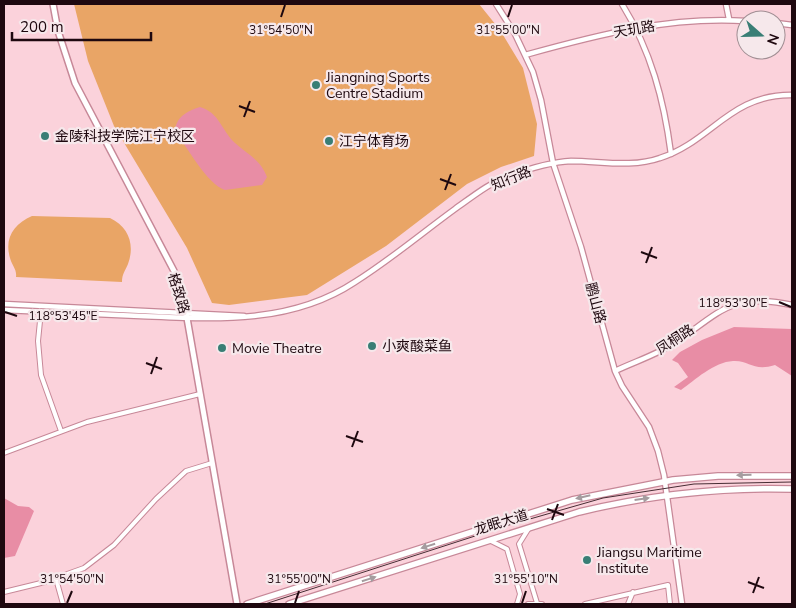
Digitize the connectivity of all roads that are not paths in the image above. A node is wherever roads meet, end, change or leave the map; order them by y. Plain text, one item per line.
1 (53, 4) edge
2 (496, 4) edge
3 (622, 4) edge
4 (726, 4) edge
5 (729, 20) junction
6 (736, 20) edge
7 (637, 28) junction
8 (525, 55) junction
9 (792, 96) edge
10 (672, 154) junction
11 (553, 164) junction
12 (4, 304) edge
13 (792, 305) edge
14 (4, 310) edge
15 (41, 311) junction
16 (186, 315) junction
17 (615, 370) junction
18 (200, 394) junction
19 (61, 431) junction
20 (4, 453) edge
21 (212, 463) junction
22 (792, 476) edge
23 (665, 482) junction
24 (792, 489) edge
25 (667, 495) junction
26 (529, 528) junction
27 (489, 540) junction
28 (56, 579) junction
29 (4, 592) edge
30 (632, 592) junction
31 (540, 603) edge
32 (63, 604) edge
33 (237, 604) edge
34 (247, 604) edge
35 (289, 604) edge
36 (517, 604) edge
37 (528, 604) edge
38 (585, 604) edge
39 (628, 604) edge
40 (670, 604) edge
41 (682, 604) edge

1 - 16 main road, 格致路
2 - 8 street, 鹏山路
3 - 7 street
4 - 5 street
5 - 6 street, 天玑路
5 - 7 street, 天玑路
7 - 8 street, 天玑路
7 - 10 street
8 - 11 street, 鹏山路
9 - 10 street, 知行路
10 - 11 street, 知行路
11 - 16 street, 知行路
11 - 17 street, 鹏山路
12 - 16 street, 知行路
13 - 17 street, 凤桐路
14 - 15 street, 知行路
15 - 16 street, 知行路
15 - 19 street
16 - 18 main road, 格致路
17 - 23 street, 鹏山路
18 - 19 street
18 - 21 main road, 格致路
19 - 20 street
21 - 28 street
21 - 33 main road, 格致路
22 -> 23 main road, 龙眠大道
23 - 25 street, 鹏山路
23 -> 34 main road, 龙眠大道
24 - 25 main road, 龙眠大道
26 -> 25 main road, 龙眠大道
25 - 41 street, 鹏山路
26 - 27 main road, 龙眠大道
26 - 31 street
35 -> 27 main road, 龙眠大道
27 - 36 street
28 - 29 street
28 - 32 street
30 - 38 street
30 - 39 street
30 - 40 street
31 - 37 street

